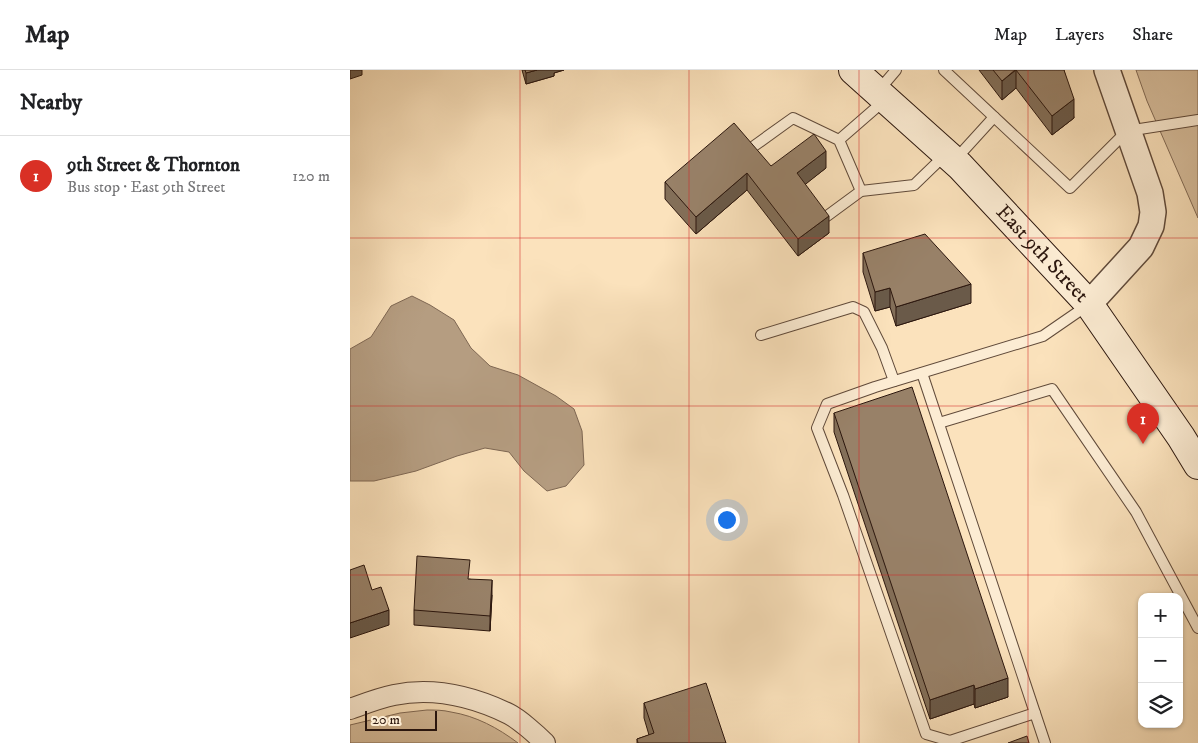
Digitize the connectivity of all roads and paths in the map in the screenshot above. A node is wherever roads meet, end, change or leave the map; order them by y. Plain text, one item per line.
1 (853, 70) edge
2 (896, 70) edge
3 (944, 70) edge
4 (1107, 70) edge
5 (881, 96) junction
6 (994, 117) junction
7 (1198, 120) edge
8 (1127, 131) junction
9 (839, 140) junction
10 (754, 146) edge
11 (950, 158) junction
12 (861, 191) junction
13 (827, 216) edge
14 (1088, 304) junction
15 (761, 335) dead end
16 (922, 373) junction
17 (894, 381) junction
18 (939, 423) junction
19 (1198, 465) edge
20 (1198, 628) edge
21 (350, 708) edge
22 (1035, 713) junction
23 (950, 742) edge
24 (545, 743) edge
25 (1045, 743) edge

1 - 5 main road, East 9th Street
2 - 5 lane
3 - 6 lane
4 - 8 street
5 - 9 lane
5 - 11 main road, East 9th Street
6 - 8 lane
6 - 11 lane
7 - 8 lane
8 - 14 street
9 - 10 lane
9 - 12 lane
11 - 12 lane
11 - 14 main road, East 9th Street
12 - 13 lane
14 - 16 lane
14 - 19 main road, East 9th Street
15 - 17 lane
16 - 17 lane
16 - 18 lane
17 - 23 lane
18 - 20 lane
18 - 22 lane
21 - 24 street
22 - 23 lane
22 - 25 lane

